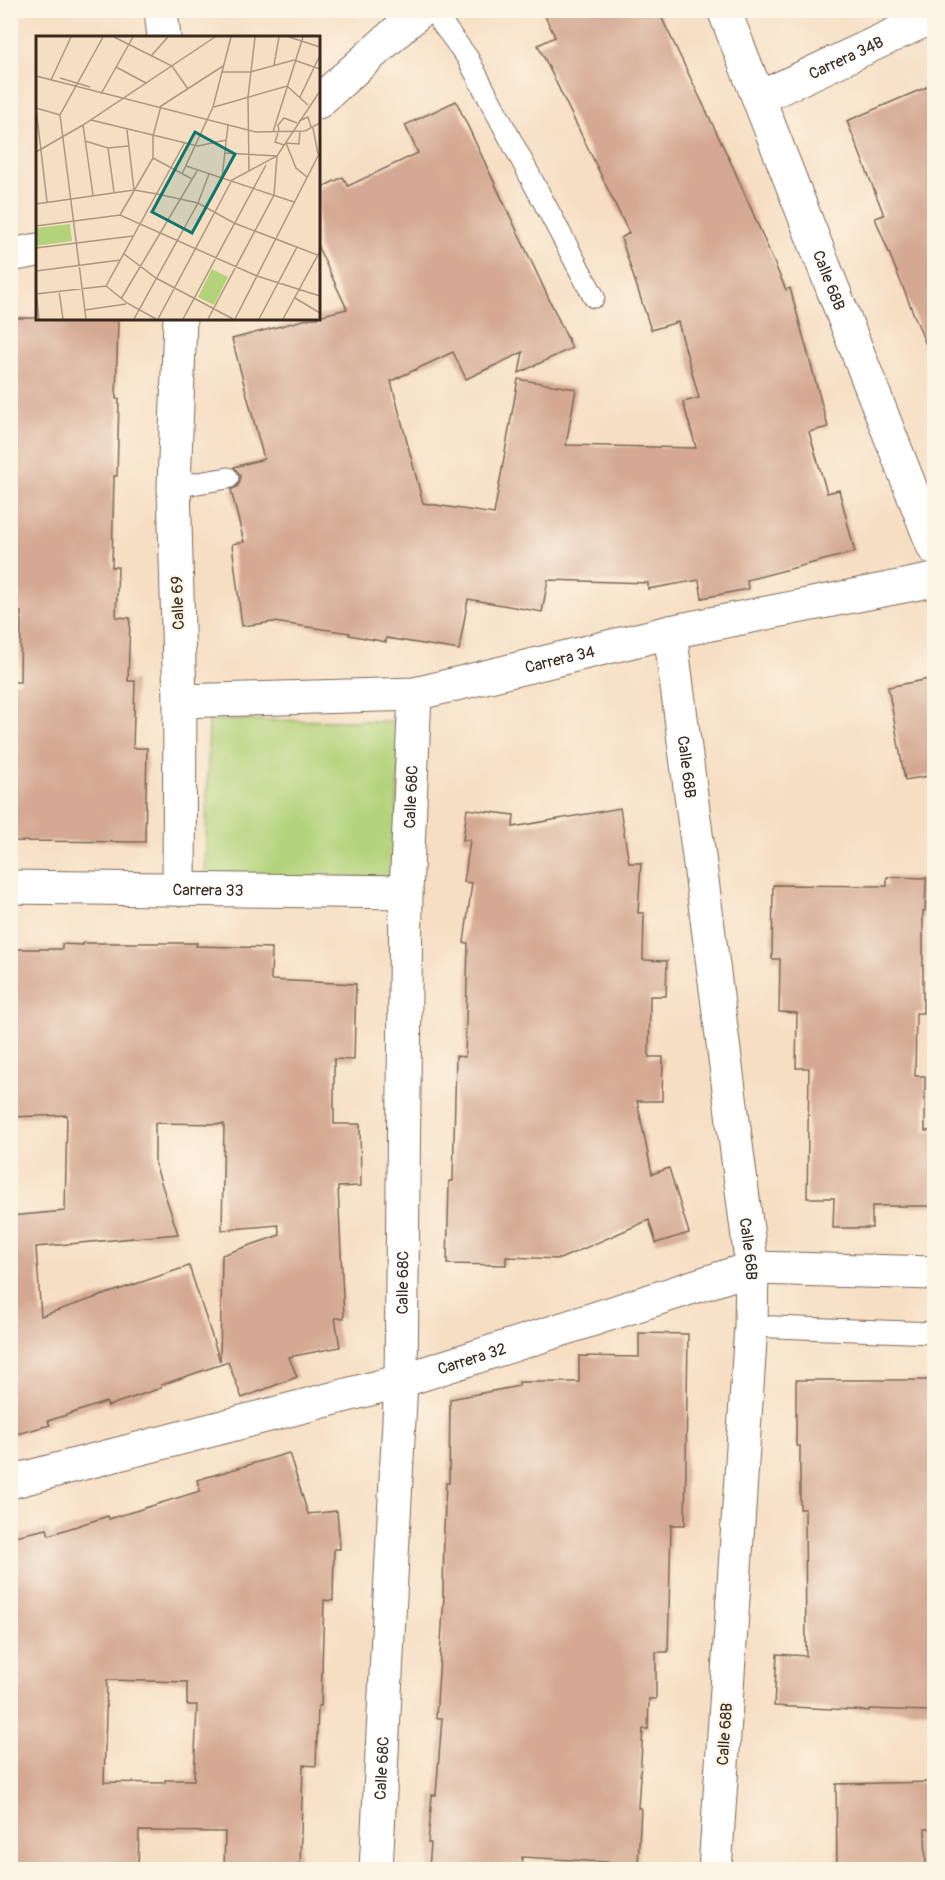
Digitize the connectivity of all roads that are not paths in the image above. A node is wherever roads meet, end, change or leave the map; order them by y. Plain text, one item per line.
1 (161, 10) edge
2 (422, 10) edge
3 (432, 10) edge
4 (724, 10) edge
5 (934, 16) edge
6 (164, 36) edge
7 (759, 98) junction
8 (320, 100) edge
9 (36, 250) edge
10 (10, 255) edge
11 (594, 297) dead end
12 (180, 320) edge
13 (228, 478) dead end
14 (174, 487) junction
15 (934, 548) edge
16 (934, 580) edge
17 (670, 632) junction
18 (415, 694) junction
19 (180, 702) junction
20 (10, 887) edge
21 (179, 889) junction
22 (406, 892) junction
23 (752, 1268) junction
24 (934, 1272) edge
25 (751, 1326) junction
26 (934, 1332) edge
27 (401, 1381) junction
28 (10, 1482) edge
29 (376, 1869) edge
30 (715, 1869) edge

1 - 6 street
2 - 8 street
3 - 11 lane
4 - 7 street, Calle 68B
5 - 7 street, Carrera 34B
7 - 15 street, Calle 68B
9 - 10 street
12 - 14 street, Calle 69
13 - 14 lane
14 - 19 street, Calle 69
16 - 17 street, Carrera 34
17 - 18 street, Carrera 34
17 - 23 street, Calle 68B
18 - 19 street, Carrera 34
18 - 22 street, Calle 68C
19 - 21 street, Calle 69
20 - 21 street, Carrera 33
21 - 22 street, Carrera 33
22 - 27 street, Calle 68C
23 - 24 street, Carrera 32
23 - 25 street, Calle 68B
23 - 27 street, Carrera 32
25 - 26 lane
25 - 30 street, Calle 68B
27 - 28 street, Carrera 32
27 - 29 street, Calle 68C

